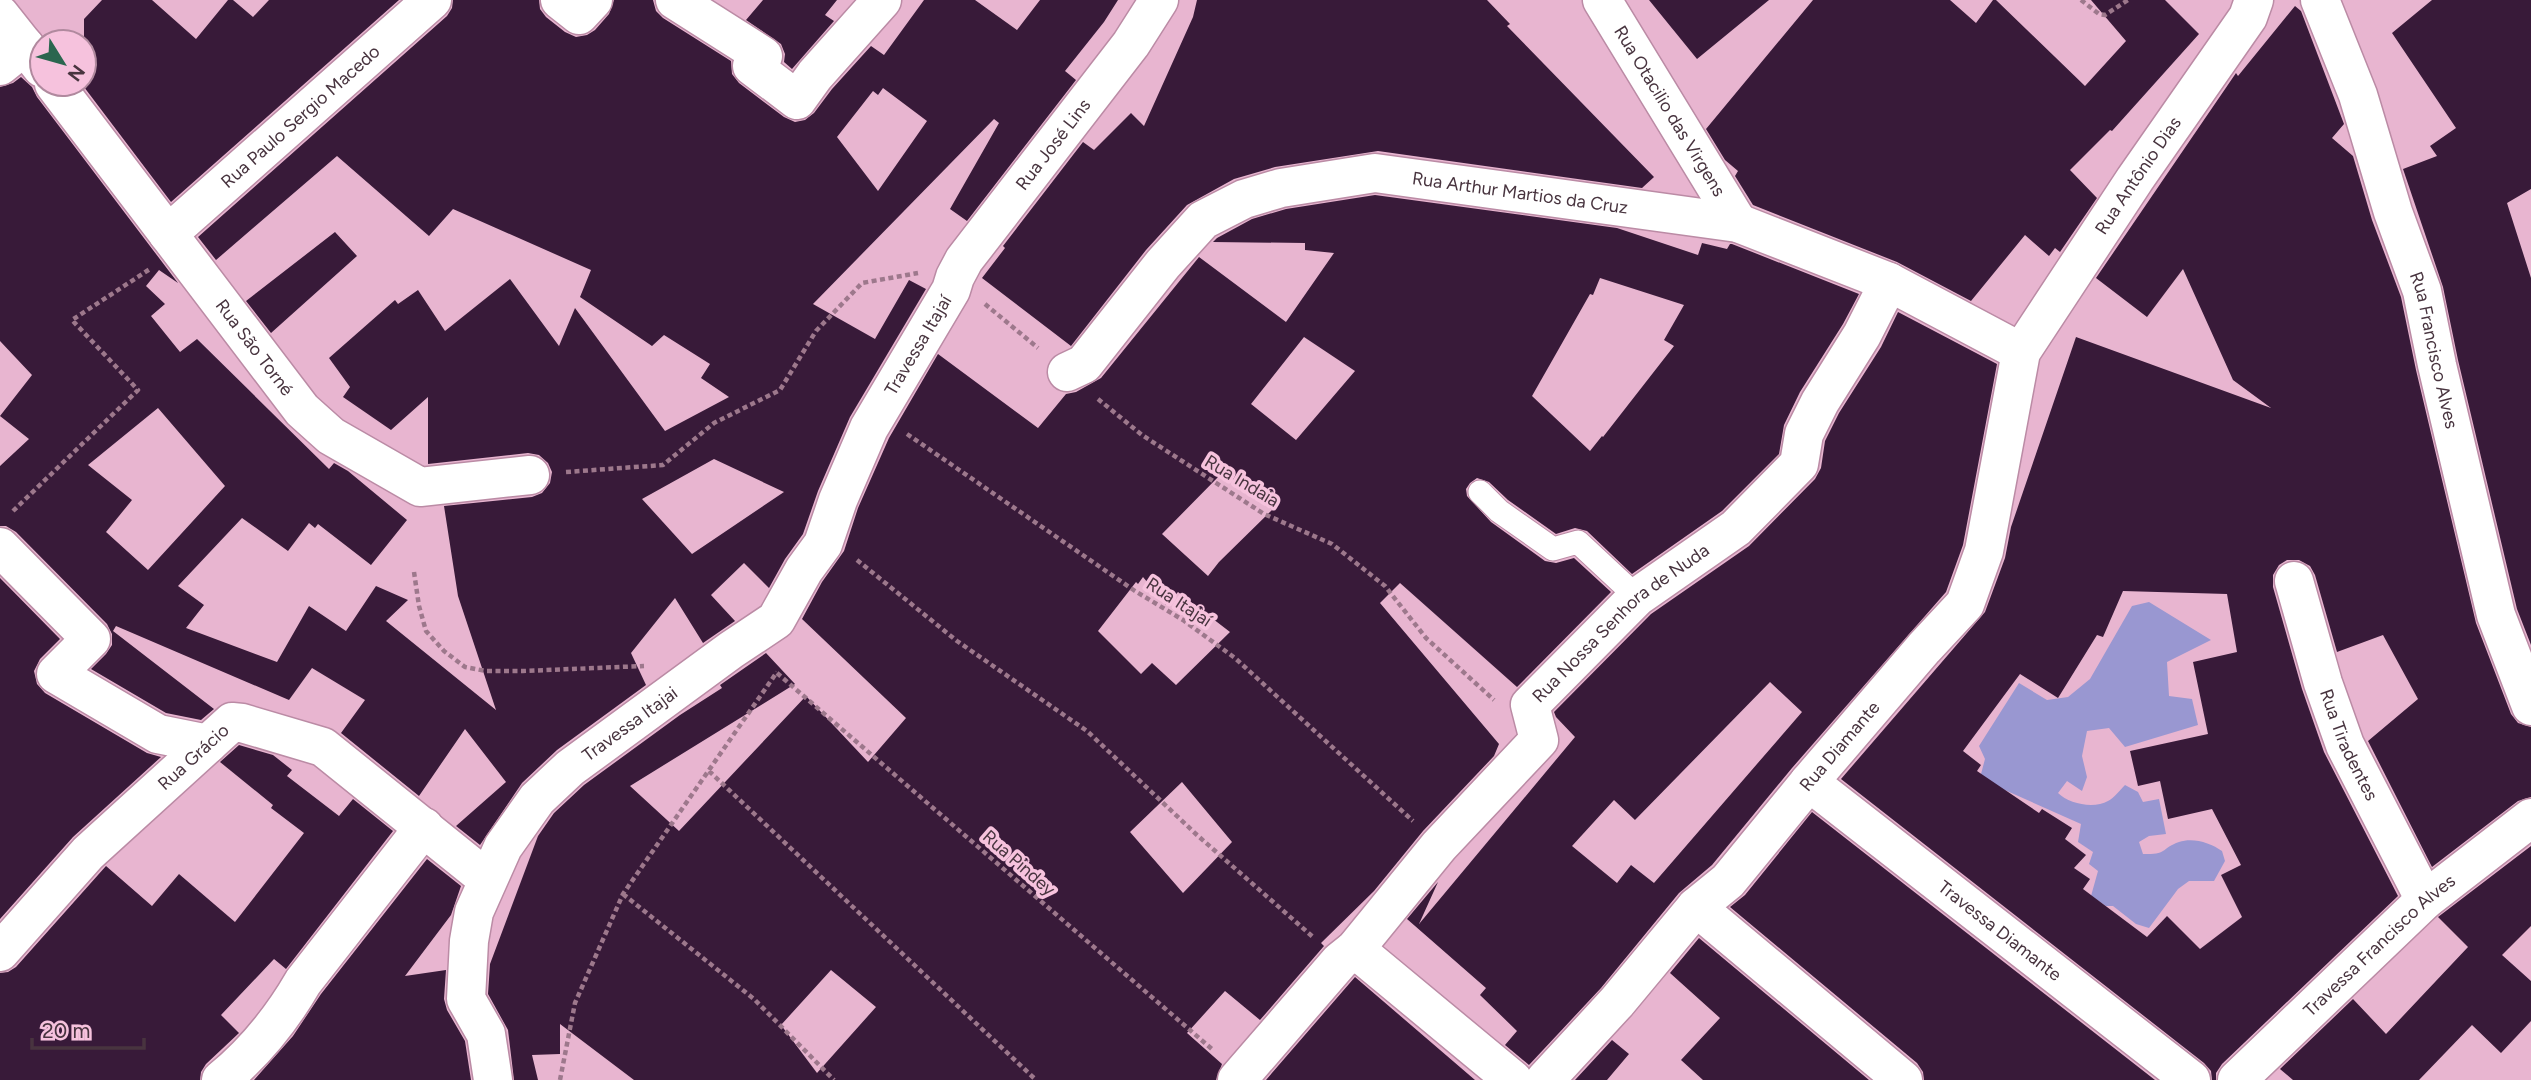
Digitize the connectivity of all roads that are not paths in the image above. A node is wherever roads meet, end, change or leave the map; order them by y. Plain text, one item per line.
1 (432, 0) edge
2 (559, 0) edge
3 (593, 0) edge
4 (676, 0) edge
5 (882, 0) edge
6 (1159, 0) edge
7 (1602, 0) edge
8 (2255, 0) edge
9 (2319, 0) edge
10 (0, 15) edge
11 (22, 60) edge
12 (65, 98) edge
13 (1738, 223) junction
14 (174, 242) junction
15 (1889, 282) junction
16 (953, 283) joint
17 (2021, 352) junction
18 (1067, 372) road end
19 (880, 409) joint
20 (530, 475) road end
21 (1480, 492) dead end
22 (4, 531) edge
23 (2294, 581) dead end
24 (1637, 597) junction
25 (2531, 706) edge
26 (208, 744) junction
27 (1808, 782) junction
28 (2531, 818) edge
29 (424, 827) junction
30 (487, 879) junction
31 (2426, 900) junction
32 (1696, 907) junction
33 (0, 952) edge
34 (1348, 955) junction
35 (1240, 1077) edge
36 (222, 1080) edge
37 (493, 1080) edge
38 (1513, 1080) edge
39 (1545, 1080) edge
40 (1903, 1080) edge
41 (2191, 1080) edge
42 (2236, 1080) edge

1 - 14 street, Rua Paulo Sergio Macedo
2 - 3 street
4 - 5 street
6 - 16 street, Rua José Lins
7 - 13 street, Rua Otacilio das Virgens
8 - 17 street, Rua Antônio Dias
9 - 25 street, Rua Francisco Alves
10 - 11 street
12 - 14 street, Rua São Torné
13 - 15 street, Rua Arthur Martios da Cruz
13 - 18 street, Rua Arthur Martios da Cruz
14 - 20 street, Rua São Torné
15 - 17 street, Rua Arthur Martios da Cruz
15 - 24 street, Rua Nossa Senhora de Nuda
16 - 19 street, Travessa Itajaí
17 - 27 street, Rua Diamante
19 - 30 street, Travessa Itajai
21 - 24 lane
22 - 26 street
23 - 31 street, Rua Tiradentes
24 - 34 street, Rua Nossa Senhora de Nuda
26 - 29 street, Rua Grácio
26 - 33 street, Rua Grácio
27 - 32 street, Rua Diamante
27 - 41 street, Travessa Diamante
28 - 31 street, Travessa Francisco Alves
29 - 30 street, Rua Grácio
29 - 36 street
30 - 37 street, Travessa Itajai
31 - 42 street, Travessa Francisco Alves
32 - 39 street, Rua Diamante
32 - 40 street
34 - 35 street
34 - 38 street

